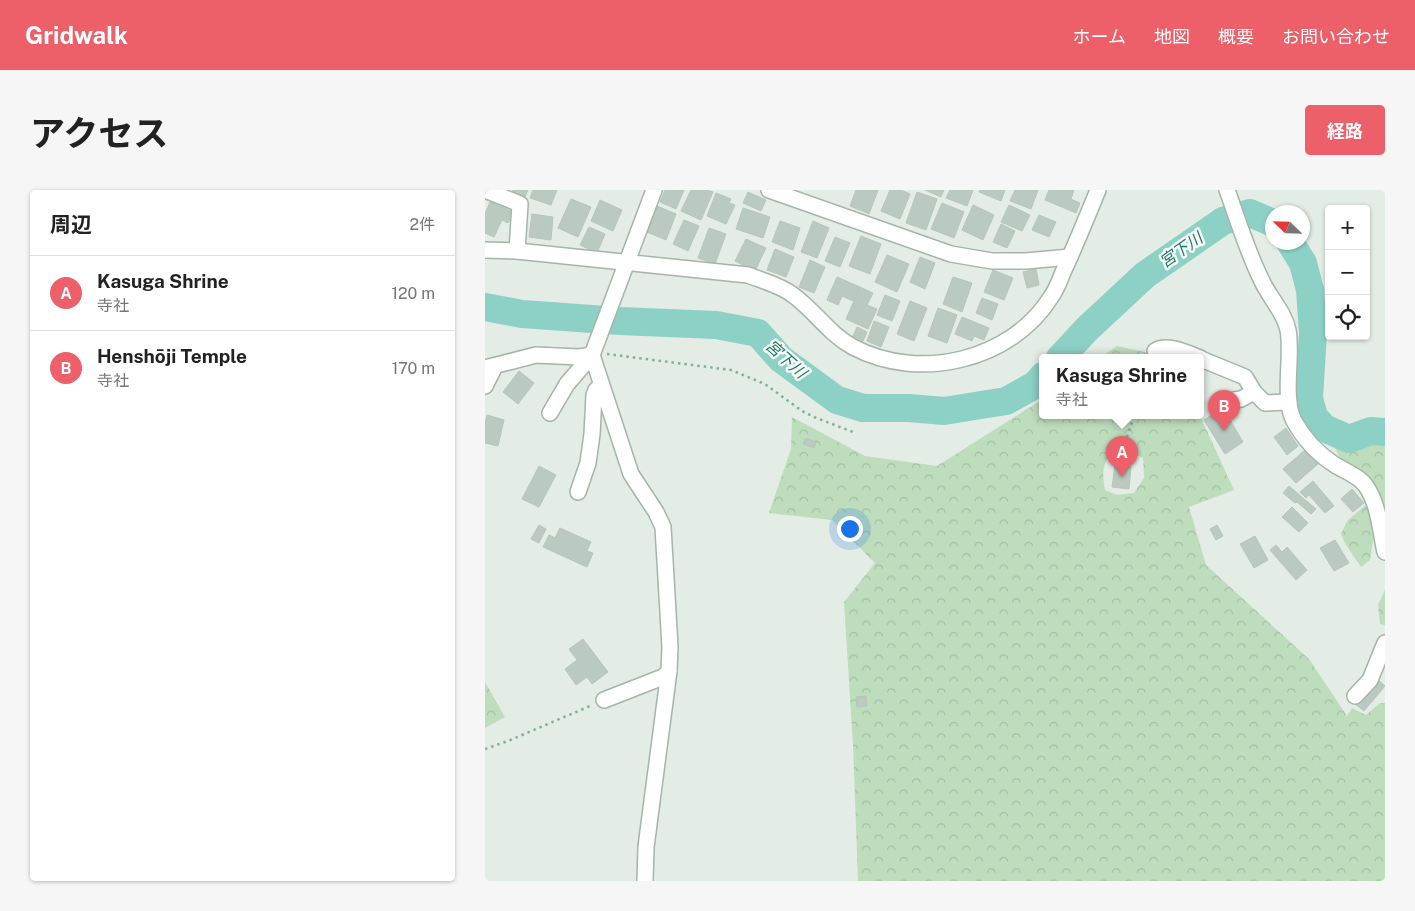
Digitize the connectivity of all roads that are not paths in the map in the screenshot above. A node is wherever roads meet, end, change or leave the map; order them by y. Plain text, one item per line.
1 (485, 190) edge
2 (654, 190) edge
3 (769, 190) edge
4 (1098, 190) edge
5 (1227, 190) edge
6 (485, 250) edge
7 (517, 251) junction
8 (1070, 257) junction
9 (626, 263) junction
10 (594, 349) junction
11 (1155, 351) dead end
12 (1187, 354) edge
13 (1204, 360) edge
14 (490, 367) edge
15 (601, 385) junction
16 (485, 386) edge
17 (1254, 392) junction
18 (1234, 400) dead end
19 (1289, 402) junction
20 (550, 413) dead end
21 (578, 492) dead end
22 (1385, 552) edge
23 (1385, 643) edge
24 (669, 671) junction
25 (1355, 696) dead end
26 (604, 700) road end
27 (645, 881) edge

1 - 7 street
2 - 9 street
3 - 8 street
4 - 8 street
5 - 19 street
6 - 7 street
7 - 9 street
8 - 9 street
9 - 10 street
10 - 14 street
10 - 15 street
10 - 20 street
11 - 12 street
13 - 17 street
14 - 16 street
15 - 21 street
15 - 24 street
17 - 18 street
17 - 19 street
19 - 22 street
23 - 25 street
24 - 26 street
24 - 27 street

